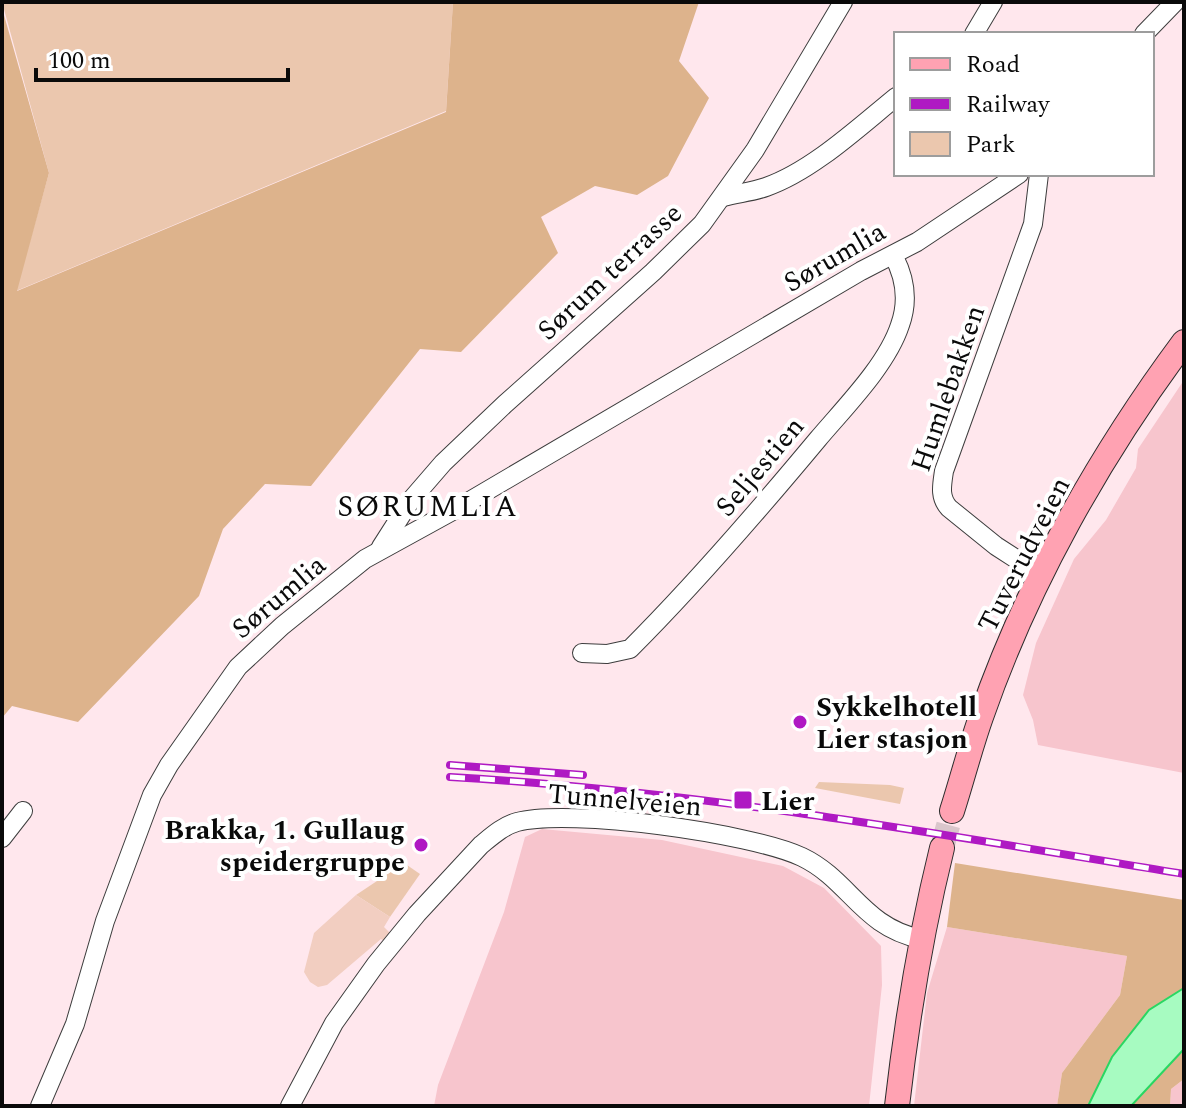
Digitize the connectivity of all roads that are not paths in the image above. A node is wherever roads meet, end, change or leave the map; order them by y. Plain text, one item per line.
1 (843, 2) edge
2 (993, 2) edge
3 (1175, 2) edge
4 (975, 32) edge
5 (1146, 32) edge
6 (894, 99) edge
7 (1016, 176) edge
8 (1039, 176) edge
9 (723, 197) junction
10 (893, 255) junction
11 (1184, 342) edge
12 (378, 552) junction
13 (1041, 575) junction
14 (582, 653) dead end
15 (23, 811) dead end
16 (952, 811) tunnel mouth
17 (2, 838) edge
18 (942, 848) tunnel mouth
19 (921, 939) junction
20 (40, 1106) edge
21 (290, 1106) edge
22 (897, 1106) edge

1 - 9 street, Sørum terrasse
2 - 4 street
3 - 5 street
6 - 9 street
7 - 10 street, Sørumlia
8 - 13 street, Humlebakken
9 - 12 street, Sørum terrasse
10 - 12 street, Sørumlia
10 - 14 street, Seljestien
11 - 13 main road, Tuverudveien
12 - 20 street, Sørumlia
13 - 16 main road, Tuverudveien
15 - 17 street
18 - 19 main road
19 - 21 street, Tunnelveien
19 - 22 main road

